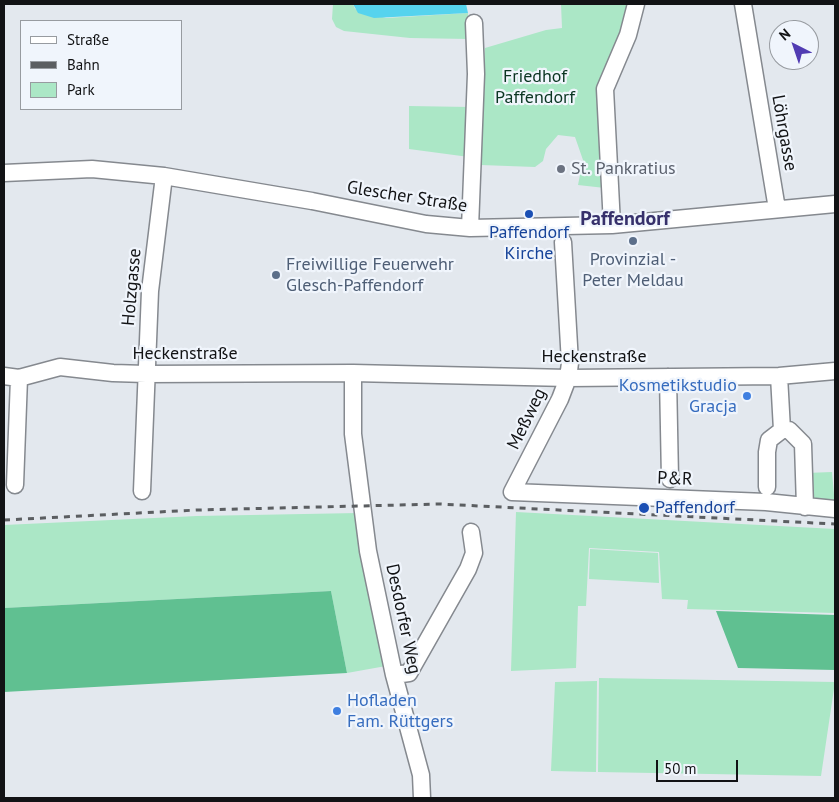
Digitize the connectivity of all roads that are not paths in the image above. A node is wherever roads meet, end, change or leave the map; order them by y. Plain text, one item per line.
1 (636, 4) edge
2 (743, 4) edge
3 (474, 23) dead end
4 (4, 173) edge
5 (164, 176) junction
6 (835, 204) edge
7 (777, 209) junction
8 (612, 225) junction
9 (470, 228) junction
10 (563, 242) dead end
11 (835, 371) edge
12 (353, 373) junction
13 (146, 374) junction
14 (779, 376) junction
15 (12, 377) edge
16 (668, 377) junction
17 (568, 378) junction
18 (782, 430) junction
19 (670, 479) dead end
20 (15, 485) dead end
21 (767, 487) dead end
22 (142, 491) dead end
23 (512, 492) joint
24 (805, 507) junction
25 (835, 509) edge
26 (471, 532) dead end
27 (394, 675) junction
28 (422, 798) edge

1 - 8 street
2 - 7 street, Löhrgasse
3 - 9 street
4 - 5 street, Glescher Straße
5 - 9 street, Glescher Straße
5 - 13 street, Holzgasse
6 - 7 street, Glescher Straße
7 - 8 street, Glescher Straße
8 - 9 street, Glescher Straße
10 - 17 street, Meßweg
11 - 14 street, Heckenstraße
12 - 13 street, Heckenstraße
12 - 17 street, Heckenstraße
12 - 27 street, Desdorfer Weg
13 - 15 street, Heckenstraße
13 - 22 street, Holzgasse
14 - 16 street, Heckenstraße
14 - 18 street
15 - 20 street, Heckenstraße
16 - 17 street, Heckenstraße
16 - 19 street
17 - 23 street, Meßweg
18 - 21 street
18 - 24 street
23 - 24 street, P&R
24 - 25 street, P&R
26 - 27 street
27 - 28 street, Desdorfer Weg

